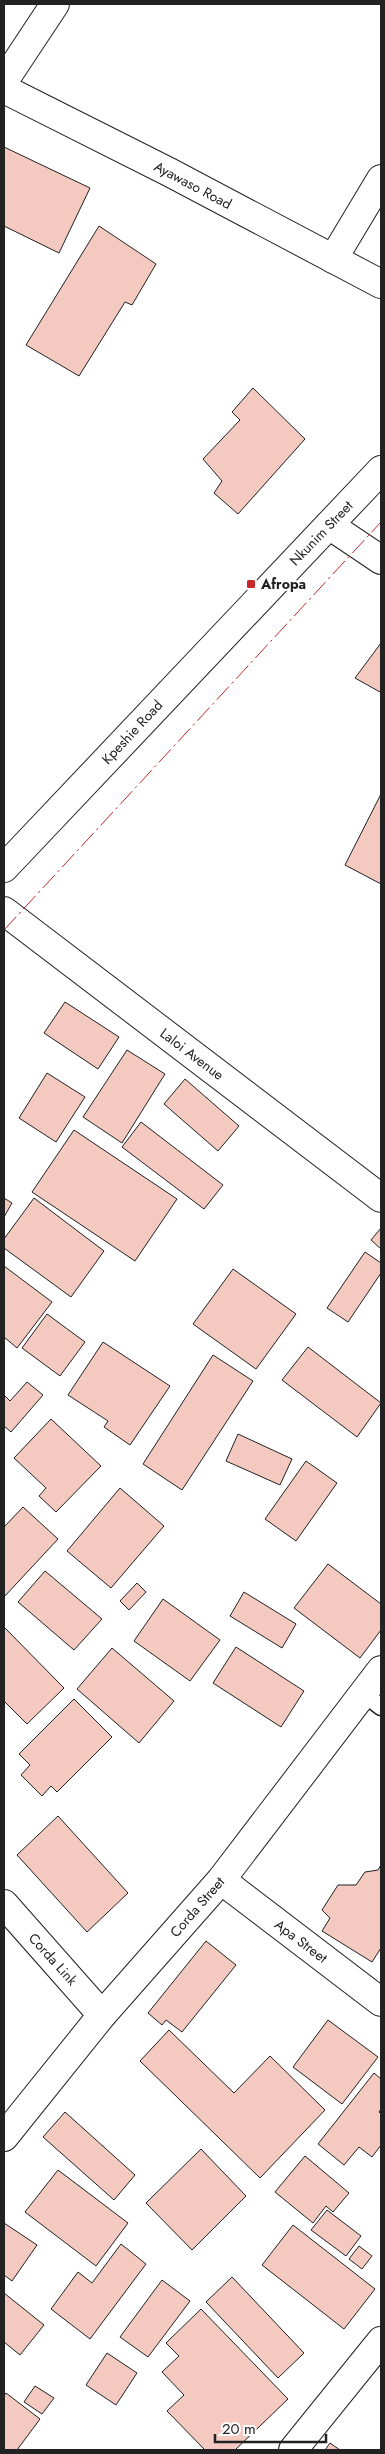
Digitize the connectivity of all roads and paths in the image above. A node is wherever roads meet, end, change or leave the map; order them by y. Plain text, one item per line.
1 (55, 4) edge
2 (4, 81) edge
3 (4, 89) edge
4 (378, 192) edge
5 (333, 259) junction
6 (381, 284) edge
7 (381, 470) edge
8 (329, 525) junction
9 (381, 560) edge
10 (260, 596) joint
11 (4, 868) edge
12 (4, 911) edge
13 (381, 1198) edge
14 (381, 1670) edge
15 (373, 1700) edge
16 (221, 1880) junction
17 (4, 1904) edge
18 (381, 2002) edge
19 (102, 2015) junction
20 (4, 2137) edge
21 (381, 2340) edge
22 (293, 2450) edge

1 - 2 street
3 - 5 street, Ayawaso Road
4 - 5 street
5 - 6 street, Ayawaso Road
7 - 8 street, Nkunim Street
8 - 9 street
8 - 10 street, Nkunim Street
10 - 11 street, Kpeshie Road
12 - 13 street, Laloi Avenue
14 - 15 street, Corda Street
15 - 16 street, Corda Street
16 - 18 street, Apa Street
16 - 19 street, Corda Street
17 - 19 street, Corda Link
19 - 20 street, Corda Street
21 - 22 street

